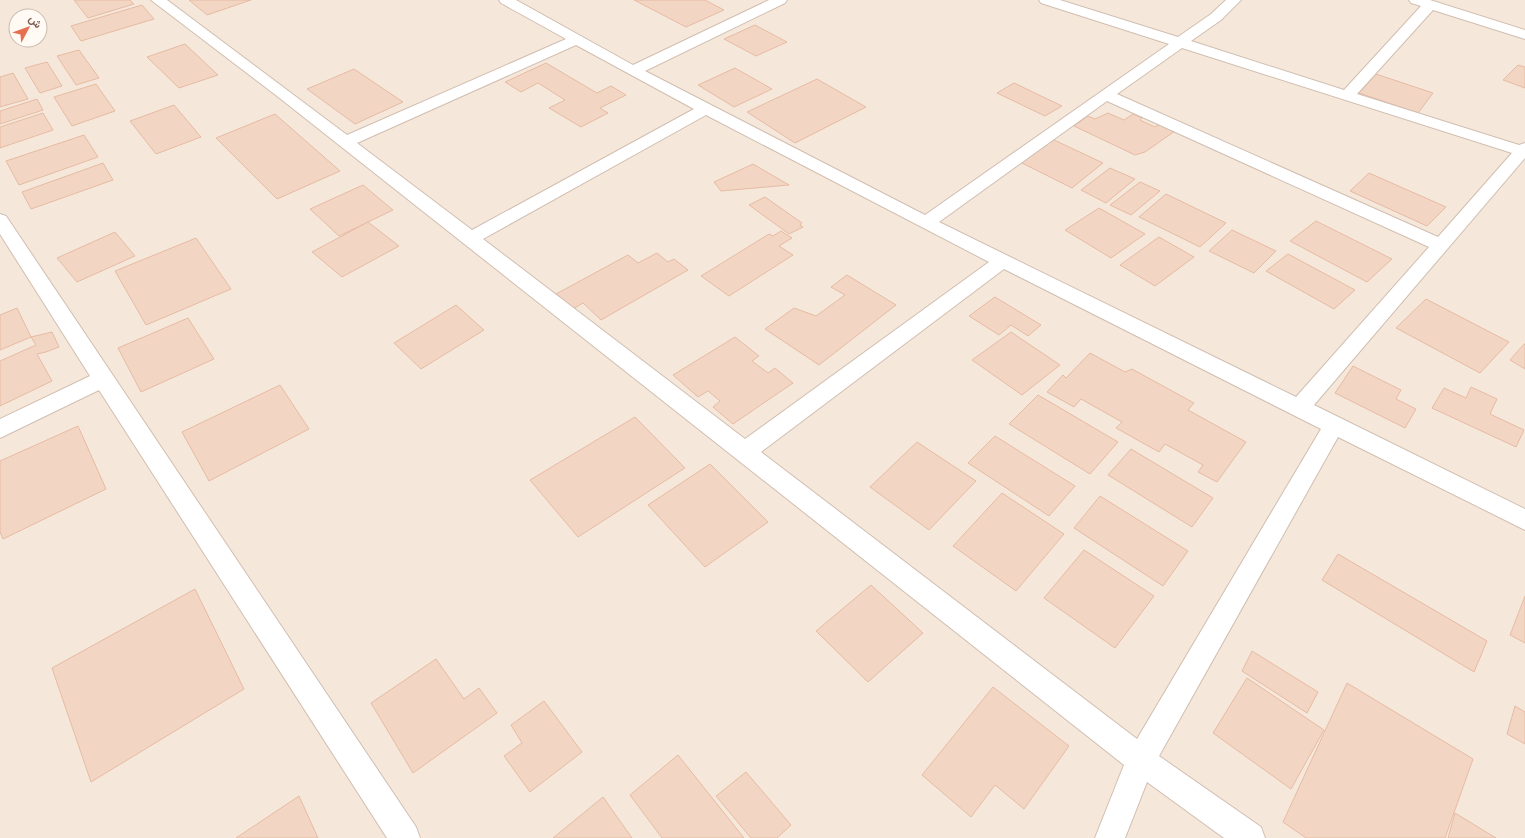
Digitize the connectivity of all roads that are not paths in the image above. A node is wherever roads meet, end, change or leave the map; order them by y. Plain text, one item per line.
1 (158, 0) edge
2 (506, 0) edge
3 (780, 0) edge
4 (1046, 0) edge
5 (1234, 0) edge
6 (1415, 0) edge
7 (1430, 5) junction
8 (1472, 5) dead end
9 (1461, 15) junction
10 (1525, 35) edge
11 (578, 39) junction
12 (1180, 43) junction
13 (633, 71) junction
14 (1106, 95) junction
15 (1347, 96) junction
16 (706, 109) junction
17 (346, 142) junction
18 (1524, 150) edge
19 (0, 220) edge
20 (926, 223) junction
21 (470, 239) junction
22 (1441, 245) junction
23 (1002, 261) junction
24 (103, 379) junction
25 (1299, 408) junction
26 (1334, 426) junction
27 (0, 429) edge
28 (744, 452) junction
29 (1525, 520) edge
30 (1142, 760) junction
31 (405, 838) edge
32 (1110, 838) edge
33 (1250, 838) edge

1 - 17 street
2 - 11 street
3 - 13 street
4 - 12 street
5 - 12 street
6 - 7 street
7 - 9 street
7 - 15 street
8 - 9 street
9 - 10 street
11 - 13 street
11 - 17 street
12 - 14 street
12 - 15 street
13 - 16 street
14 - 20 street
14 - 22 street
15 - 18 street
16 - 20 street
16 - 21 street
17 - 21 street
18 - 22 street
19 - 24 street
20 - 23 street
21 - 28 street
22 - 25 street
23 - 25 street
23 - 28 street
24 - 27 street
24 - 31 street
25 - 26 street
26 - 29 street
26 - 30 street
28 - 30 street
30 - 32 street
30 - 33 street

